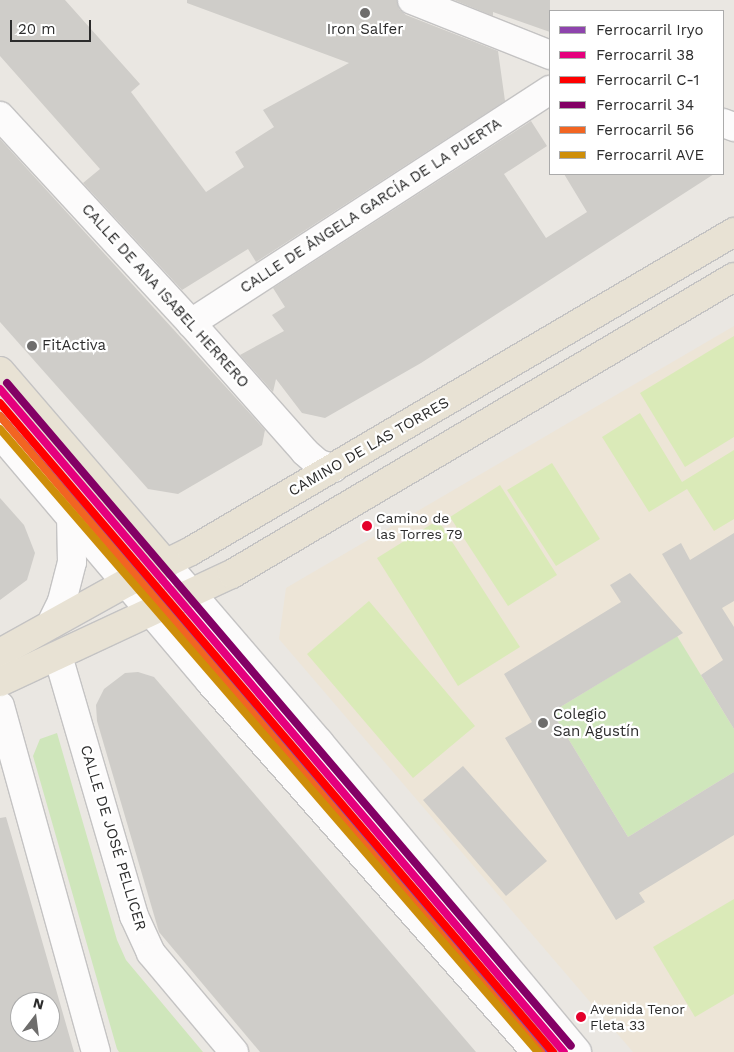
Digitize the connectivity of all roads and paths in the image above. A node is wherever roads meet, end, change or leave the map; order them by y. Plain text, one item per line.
1 (412, 0) edge
2 (549, 55) edge
3 (549, 91) edge
4 (0, 116) edge
5 (734, 232) edge
6 (734, 277) edge
7 (191, 323) junction
8 (0, 371) edge
9 (0, 434) edge
10 (334, 468) junction
11 (71, 515) junction
12 (166, 564) junction
13 (126, 583) junction
14 (191, 594) junction
15 (152, 613) junction
16 (51, 624) junction
17 (0, 653) edge
18 (58, 656) junction
19 (0, 682) edge
20 (0, 706) edge
21 (96, 1052) edge
22 (234, 1052) edge
23 (536, 1052) edge
24 (577, 1052) edge

1 - 2 street
3 - 7 street, CALLE DE ÁNGELA GARCÍA DE LA PUERTA
4 - 7 street, CALLE DE ANA ISABEL HERRERO
5 - 10 main road, CAMINO DE LAS TORRES
6 - 14 main road
7 - 10 street, CALLE DE ANA ISABEL HERRERO
8 - 12 main road
9 - 11 street
10 - 12 main road, CAMINO DE LAS TORRES
11 - 13 street
11 - 16 street
12 - 13 main road, CAMINO DE LAS TORRES
12 - 14 street
13 - 15 street
13 - 16 main road, CAMINO DE LAS TORRES
14 - 15 main road
14 - 24 street
15 - 18 main road
15 - 23 street
16 - 17 main road, CAMINO DE LAS TORRES
18 - 19 main road
18 - 22 street, CALLE DE JOSÉ PELLICER
20 - 21 street

